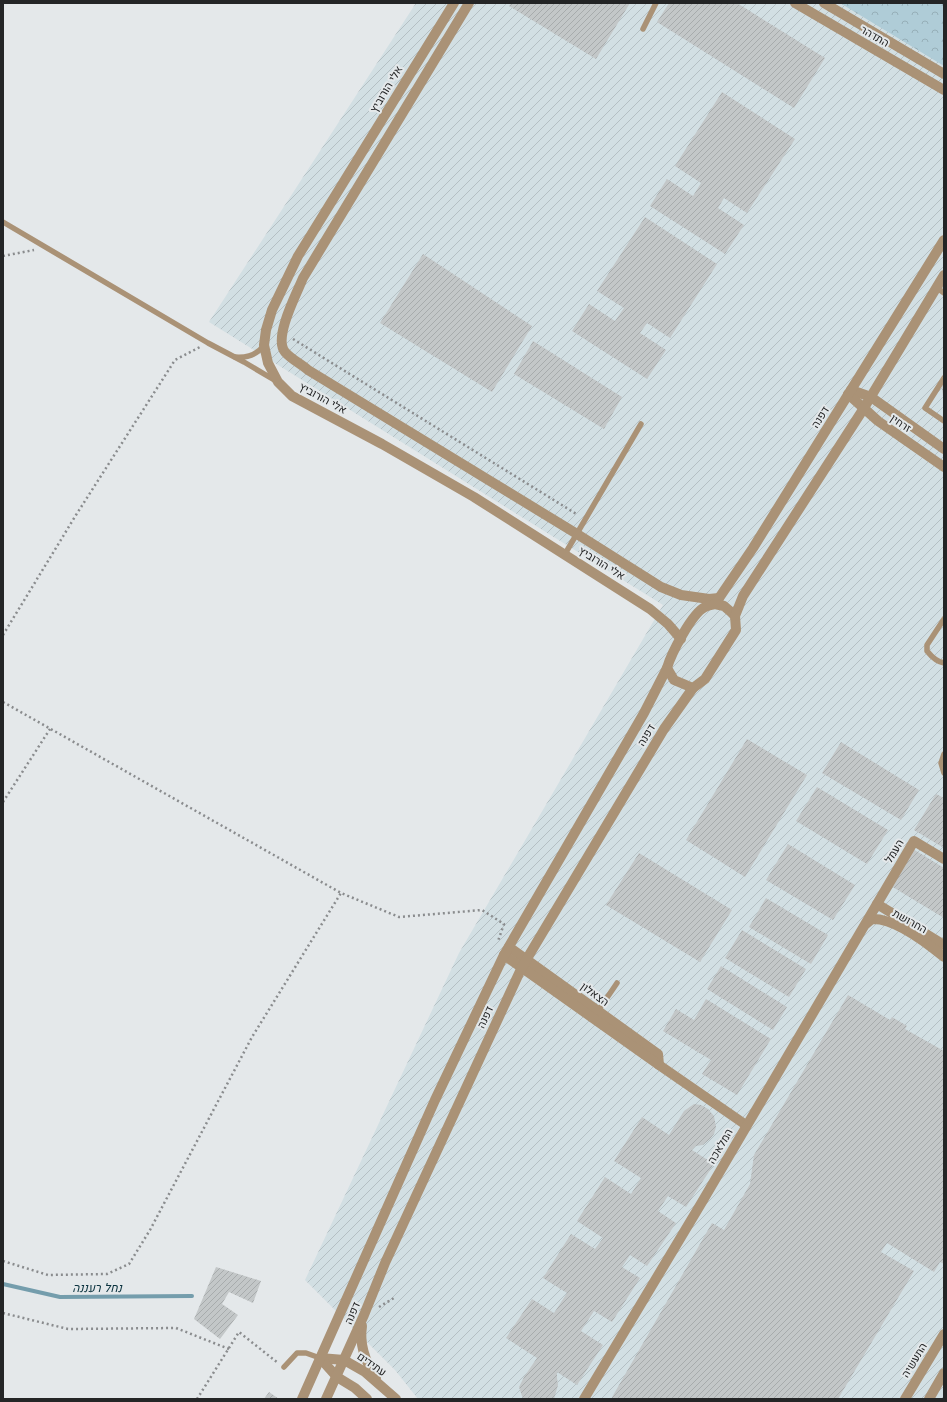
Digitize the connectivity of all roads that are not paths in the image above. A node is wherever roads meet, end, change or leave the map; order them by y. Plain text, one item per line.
1 (454, 3) edge
2 (469, 3) edge
3 (656, 3) edge
4 (795, 3) edge
5 (824, 3) edge
6 (643, 29) dead end
7 (944, 74) edge
8 (944, 90) edge
9 (3, 222) edge
10 (944, 240) edge
11 (944, 275) edge
12 (940, 290) edge
13 (264, 345) junction
14 (233, 357) junction
15 (944, 378) edge
16 (278, 382) junction
17 (849, 392) junction
18 (871, 397) junction
19 (864, 408) junction
20 (944, 421) edge
21 (641, 424) dead end
22 (944, 449) edge
23 (944, 467) edge
24 (577, 534) junction
25 (565, 554) junction
26 (717, 601) junction
27 (735, 616) junction
28 (944, 619) edge
29 (681, 639) junction
30 (944, 663) edge
31 (667, 668) junction
32 (693, 688) junction
33 (944, 754) edge
34 (944, 773) edge
35 (944, 859) edge
36 (877, 904) junction
37 (863, 927) junction
38 (944, 945) edge
39 (507, 951) junction
40 (944, 957) edge
41 (524, 963) junction
42 (617, 983) dead end
43 (598, 1011) junction
44 (659, 1065) junction
45 (746, 1125) junction
46 (364, 1315) junction
47 (944, 1334) edge
48 (320, 1358) junction
49 (344, 1360) junction
50 (284, 1367) road end
51 (944, 1373) edge
52 (337, 1377) junction
53 (382, 1387) junction
54 (302, 1399) edge
55 (326, 1399) edge
56 (367, 1399) edge
57 (396, 1399) edge
58 (584, 1399) edge
59 (905, 1399) edge
60 (929, 1399) edge

1 - 13 street, אלי הורוביץ
2 - 24 street, אלי הורוביץ
3 - 6 lane
4 - 8 street, התדהר
5 - 7 street, התדהר
9 - 14 lane
10 - 17 street, דפנה
11 - 12 street
12 - 18 street
13 - 14 lane
13 - 16 street, אלי הורוביץ
14 - 16 lane
15 - 20 lane
16 - 25 street, אלי הורוביץ
17 - 18 street, זרחין
17 - 19 street, זרחין
17 - 26 street, דפנה
18 - 19 street
18 - 22 street, זרחין
19 - 23 street, זרחין
19 - 27 street
21 - 24 lane
24 - 25 lane
24 - 26 street, אלי הורוביץ
25 - 29 street, אלי הורוביץ
26 - 27 street
26 - 29 street, דפנה
27 - 32 street, דפנה
28 - 30 lane
29 - 31 street, דפנה
31 - 32 street
31 - 39 street, דפנה
32 - 41 street, דפנה
33 - 34 lane
35 - 36 street, העמל
36 - 37 street, המלאכה
36 - 38 street, החרושת
37 - 40 street, החרושת
37 - 45 street, המלאכה
39 - 41 street, הצאלון
39 - 48 street, דפנה
41 - 43 street, הצאלון
41 - 44 street, הצאלון
41 - 46 street, דפנה
42 - 43 lane
43 - 44 street, הצאלון
44 - 45 street, הצאלון
45 - 58 street, המלאכה
46 - 49 street, דפנה
46 - 53 street
47 - 59 street, התעשיה
48 - 49 street, עתידים
48 - 50 lane
48 - 52 street
48 - 54 street, דפנה
49 - 52 street, דפנה
49 - 53 street, עתידים
51 - 60 street
52 - 55 street, דפנה
52 - 56 street
53 - 57 street, עתידים

